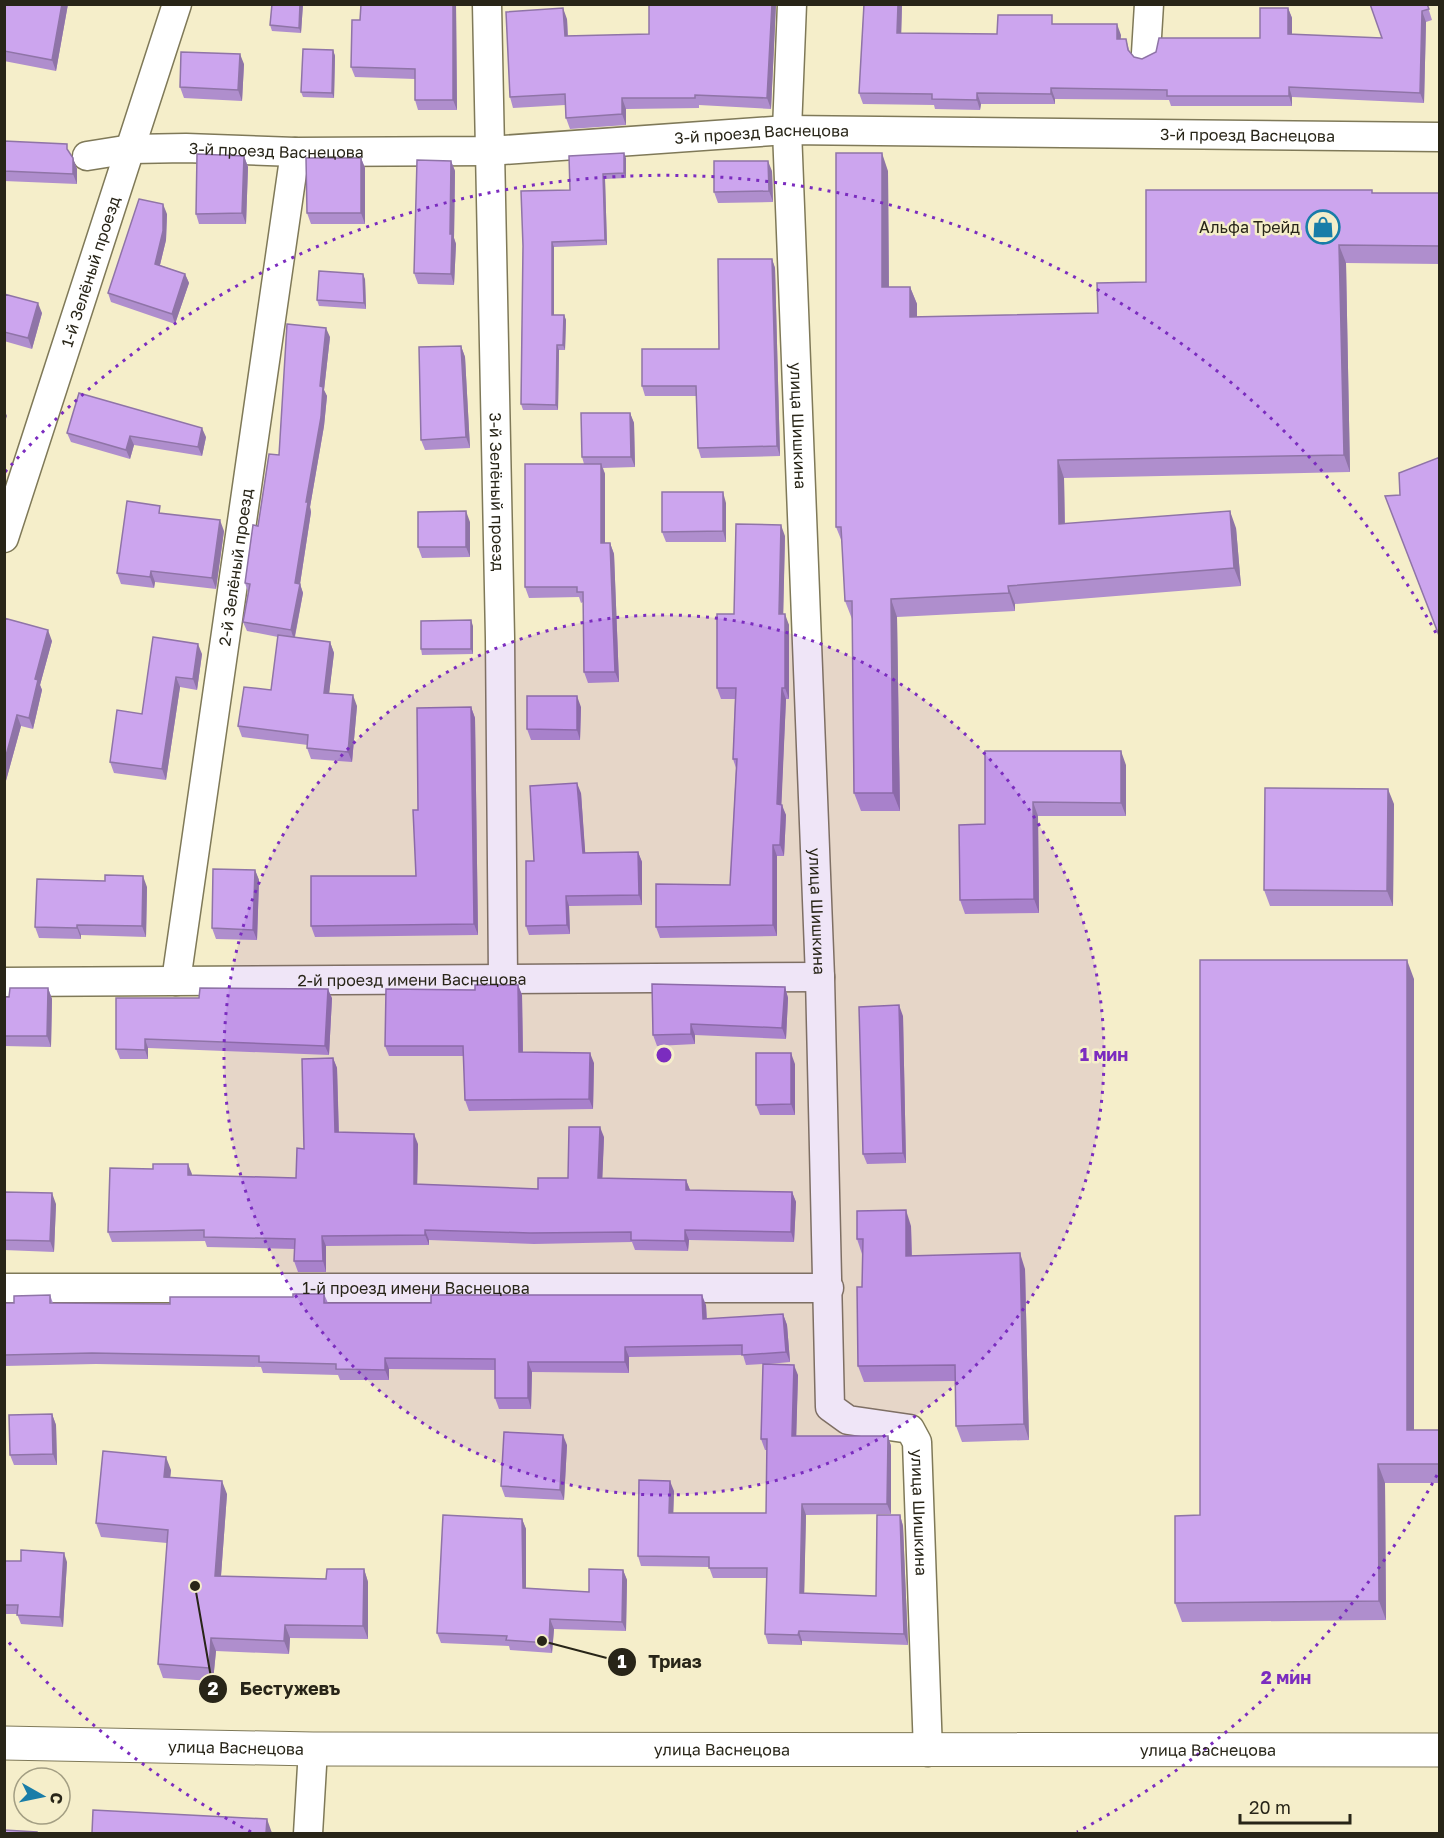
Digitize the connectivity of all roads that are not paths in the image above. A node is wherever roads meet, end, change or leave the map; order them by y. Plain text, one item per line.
1 (177, 4) edge
2 (486, 4) edge
3 (792, 4) edge
4 (1149, 4) edge
5 (1146, 53) dead end
6 (787, 130) junction
7 (1440, 137) edge
8 (130, 149) junction
9 (489, 151) junction
10 (295, 152) junction
11 (87, 156) dead end
12 (4, 538) edge
13 (503, 977) junction
14 (820, 978) junction
15 (176, 981) junction
16 (4, 982) edge
17 (4, 1288) edge
18 (829, 1288) junction
19 (4, 1743) edge
20 (314, 1749) junction
21 (1440, 1750) edge
22 (928, 1752) junction
23 (308, 1833) edge

1 - 8 street, 1-й Зелёный проезд
2 - 9 street, 3-й Зелёный проезд
3 - 6 street, улица Шишкина
4 - 5 street
6 - 7 street, 3-й проезд Васнецова
6 - 9 street, 3-й проезд Васнецова
6 - 14 street, улица Шишкина
8 - 10 street, 3-й проезд Васнецова
8 - 11 street, 3-й проезд Васнецова
8 - 12 street, 1-й Зелёный проезд
9 - 10 street, 3-й проезд Васнецова
9 - 13 street, 3-й Зелёный проезд
10 - 15 street, 2-й Зелёный проезд
13 - 14 street, 2-й проезд имени Васнецова
13 - 15 street, 2-й проезд имени Васнецова
14 - 18 street, улица Шишкина
15 - 16 street, 2-й проезд имени Васнецова
17 - 18 street, 1-й проезд имени Васнецова
18 - 22 street, улица Шишкина
19 - 20 street, улица Васнецова
20 - 22 street, улица Васнецова
20 - 23 street
21 - 22 street, улица Васнецова

